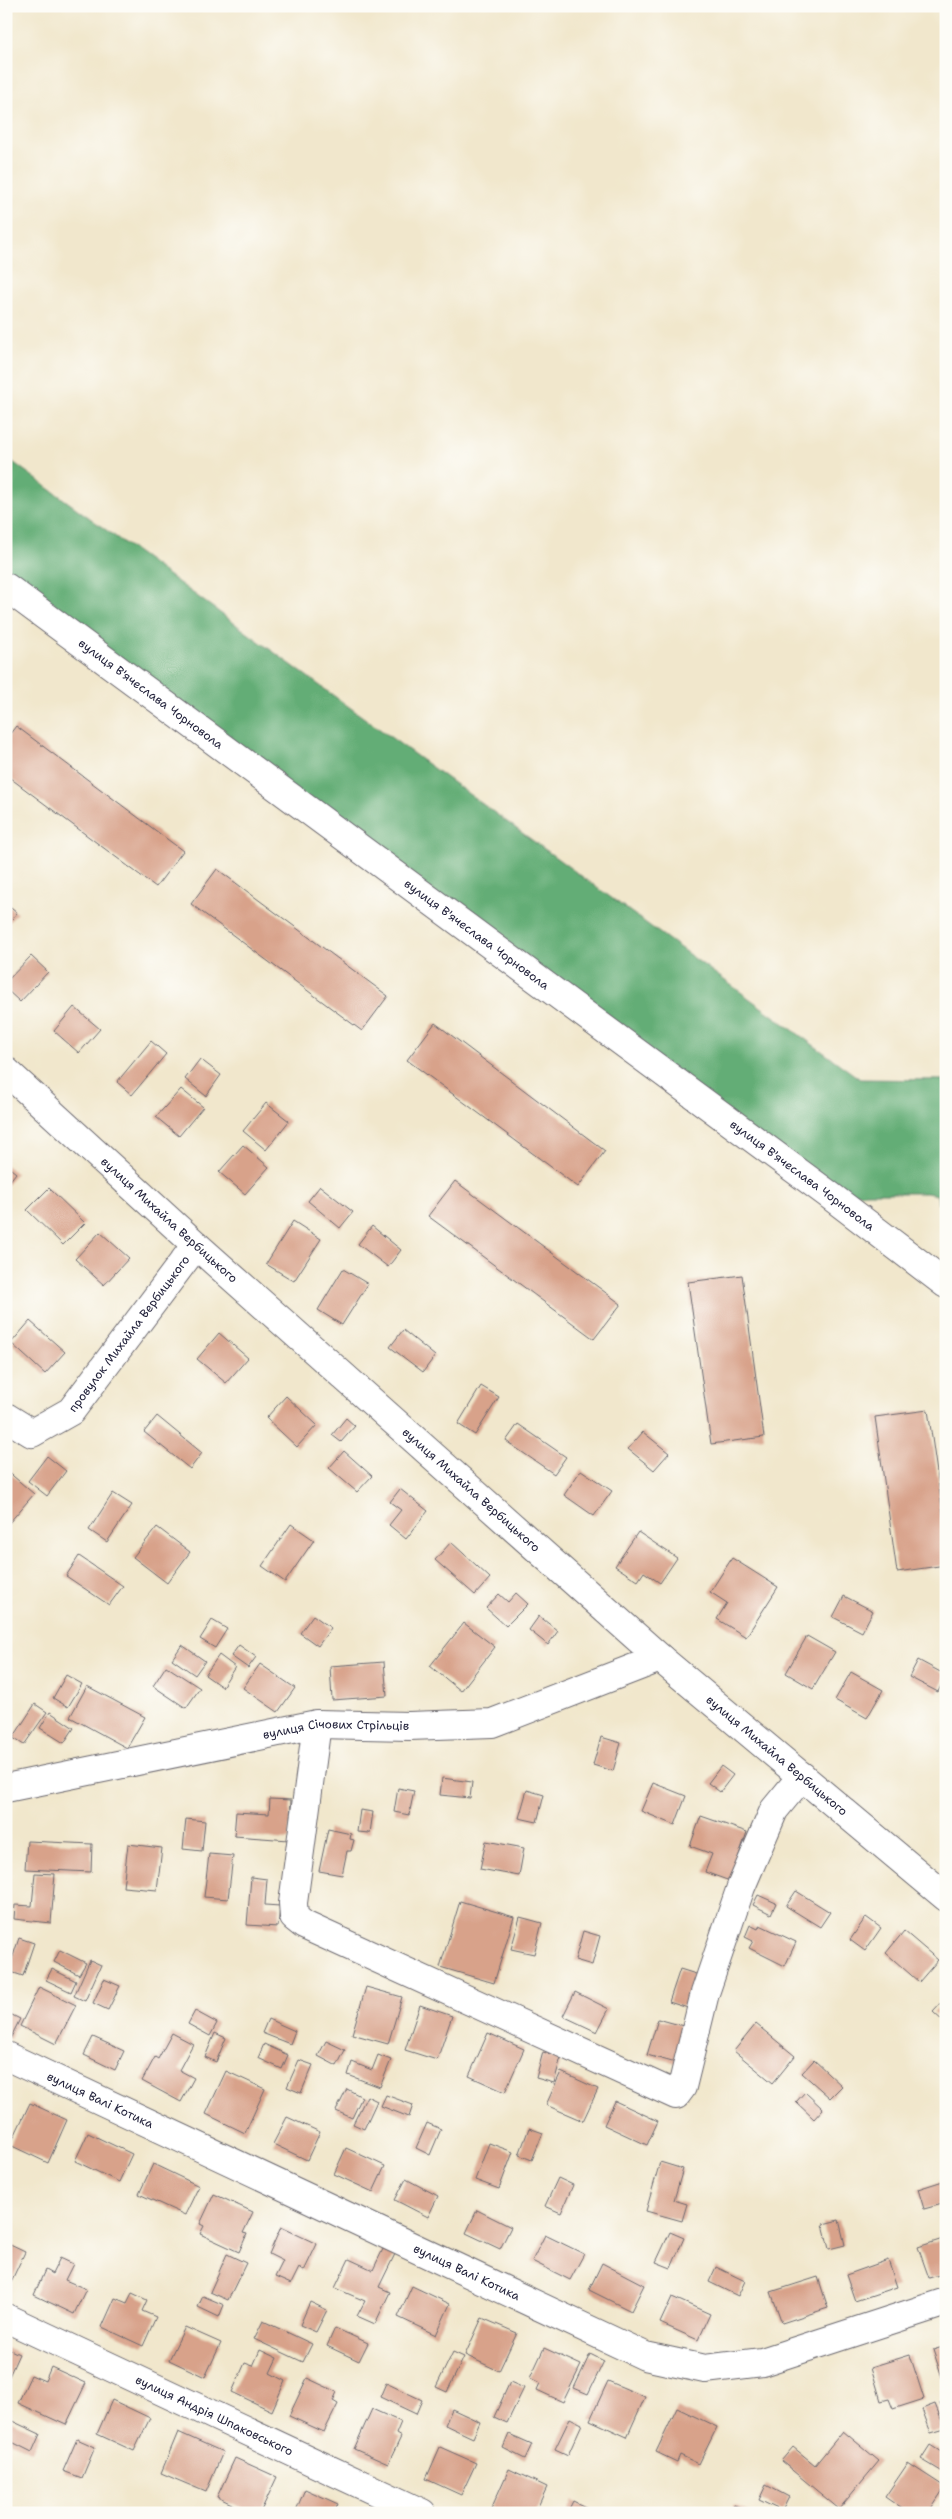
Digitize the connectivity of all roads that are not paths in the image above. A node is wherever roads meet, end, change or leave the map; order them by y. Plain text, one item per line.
1 (6, 587) edge
2 (6, 1071) edge
3 (196, 1245) junction
4 (946, 1284) edge
5 (6, 1417) edge
6 (660, 1658) junction
7 (317, 1724) junction
8 (802, 1776) junction
9 (6, 1788) edge
10 (946, 1897) edge
11 (6, 2056) edge
12 (946, 2302) edge
13 (6, 2318) edge
14 (422, 2513) edge

1 - 4 street, вулиця В'ячеслава Чорновола
2 - 3 street, вулиця Михайла Вербицького
3 - 5 street, провулок Михайла Вербицького
3 - 6 street, вулиця Михайла Вербицького
6 - 7 street, вулиця Січових Стрільців
6 - 8 street, вулиця Михайла Вербицького
7 - 8 street
7 - 9 street, вулиця Січових Стрільців
8 - 10 street, вулиця Михайла Вербицького
11 - 12 street, вулиця Валі Котика
13 - 14 street, вулиця Андрія Шпаковського

